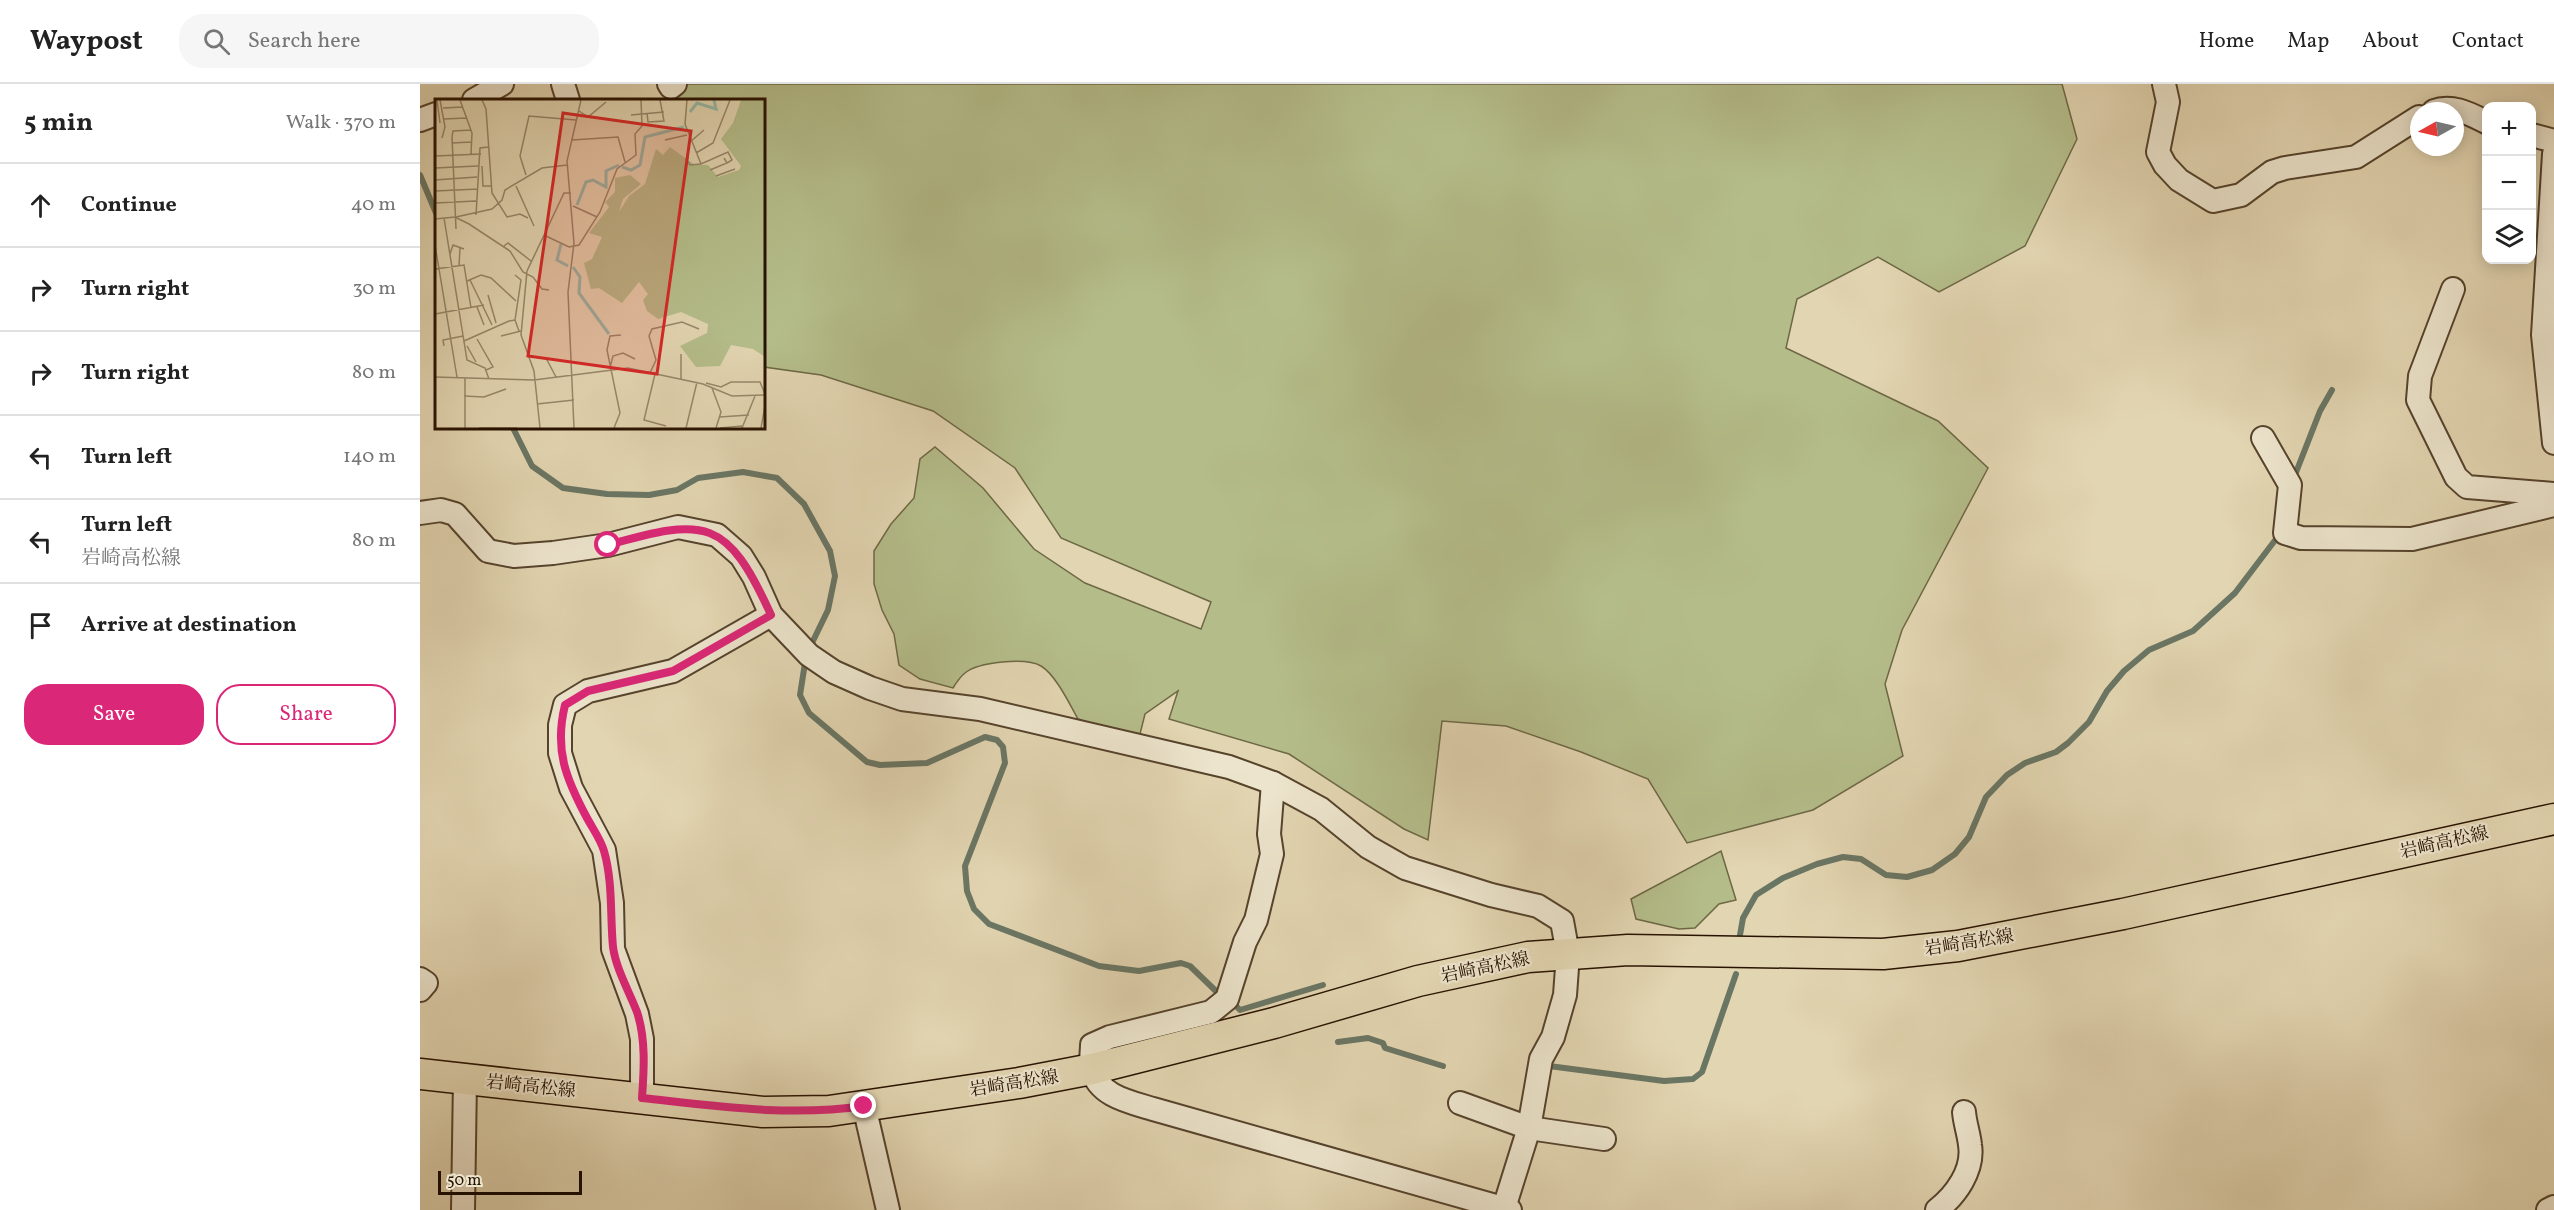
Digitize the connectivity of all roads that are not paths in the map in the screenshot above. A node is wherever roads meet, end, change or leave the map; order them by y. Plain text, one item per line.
1 (502, 84) edge
2 (563, 84) edge
3 (669, 84) edge
4 (675, 84) edge
5 (2164, 84) edge
6 (476, 99) edge
7 (568, 99) edge
8 (2464, 112) edge
9 (435, 114) edge
10 (420, 120) edge
11 (2482, 120) edge
12 (2410, 123) edge
13 (2536, 136) edge
14 (2554, 141) edge
15 (2554, 154) edge
16 (2453, 290) dead end
17 (2263, 438) dead end
18 (2554, 443) edge
19 (2554, 494) edge
20 (2554, 506) edge
21 (420, 513) edge
22 (771, 615) junction
23 (1273, 783) junction
24 (2554, 819) edge
25 (1568, 954) junction
26 (420, 979) edge
27 (420, 990) edge
28 (1092, 1069) junction
29 (420, 1074) edge
30 (465, 1079) junction
31 (642, 1098) junction
32 (1460, 1103) dead end
33 (864, 1106) junction
34 (1964, 1112) dead end
35 (1529, 1128) junction
36 (1604, 1139) dead end
37 (2554, 1207) edge
38 (1507, 1209) edge
39 (463, 1210) edge
40 (888, 1210) edge
41 (1937, 1210) edge
42 (2548, 1210) edge

1 - 6 street
2 - 7 street
3 - 4 street
5 - 12 street
8 - 11 street
9 - 10 street
13 - 14 street
15 - 18 street
16 - 19 street
17 - 20 street
21 - 22 street
22 - 23 street
22 - 31 street
23 - 25 street
23 - 28 street
24 - 25 main road, 岩崎高松線
25 - 28 main road, 岩崎高松線
25 - 35 street
26 - 27 street
28 - 33 main road, 岩崎高松線
28 - 38 street
29 - 30 main road, 岩崎高松線
30 - 31 main road, 岩崎高松線
30 - 39 street
31 - 33 main road, 岩崎高松線
32 - 35 street
33 - 40 street
34 - 41 street
35 - 36 street
35 - 38 street
37 - 42 street

